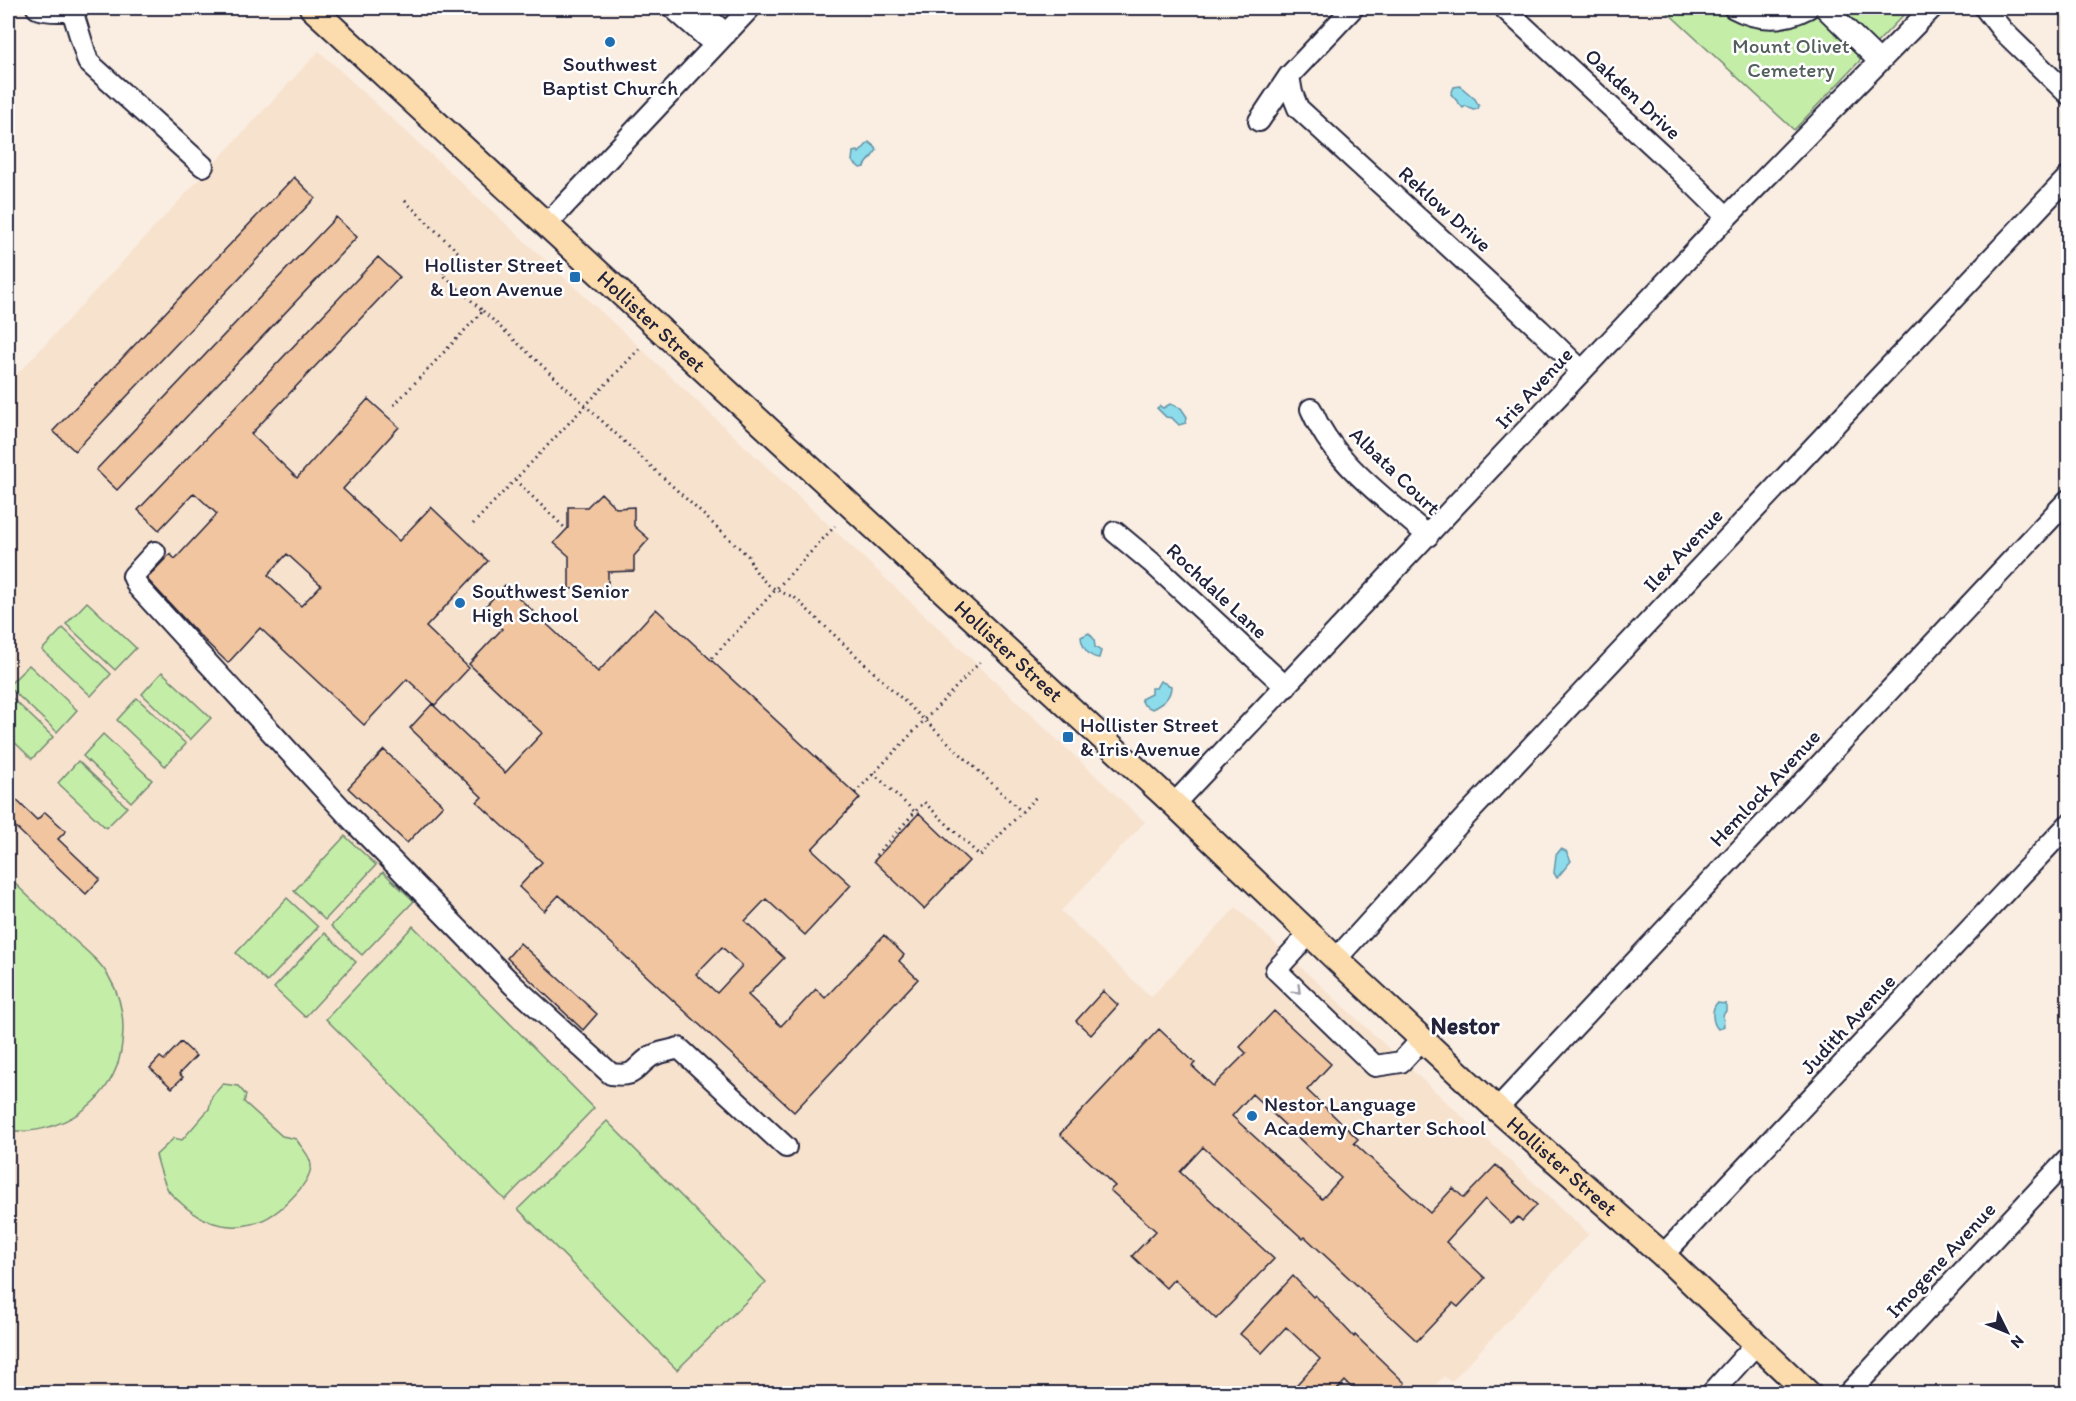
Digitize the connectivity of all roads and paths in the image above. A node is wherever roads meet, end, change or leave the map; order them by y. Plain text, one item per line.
1 (37, 8) edge
2 (312, 8) edge
3 (674, 8) edge
4 (697, 8) edge
5 (750, 8) edge
6 (1353, 8) edge
7 (1504, 8) edge
8 (1734, 8) edge
9 (1808, 8) edge
10 (1825, 8) edge
11 (1932, 8) edge
12 (1985, 8) edge
13 (76, 9) edge
14 (721, 40) junction
15 (1880, 62) junction
16 (1289, 76) junction
17 (2068, 94) edge
18 (1259, 122) dead end
19 (203, 166) dead end
20 (2068, 177) edge
21 (404, 200) dead end
22 (1727, 217) junction
23 (548, 223) junction
24 (483, 311) junction
25 (642, 345) dead end
26 (1582, 372) junction
27 (394, 405) dead end
28 (586, 405) junction
29 (1311, 409) dead end
30 (515, 480) junction
31 (2068, 500) edge
32 (473, 524) dead end
33 (836, 526) dead end
34 (567, 530) dead end
35 (1115, 532) dead end
36 (1428, 536) junction
37 (155, 552) dead end
38 (775, 591) junction
39 (712, 658) dead end
40 (981, 661) dead end
41 (1286, 687) junction
42 (923, 720) junction
43 (873, 773) junction
44 (855, 793) dead end
45 (1037, 796) dead end
46 (1174, 804) junction
47 (915, 812) junction
48 (1022, 812) junction
49 (2068, 825) edge
50 (876, 855) dead end
51 (1310, 933) junction
52 (1336, 959) junction
53 (1422, 1038) junction
54 (1497, 1108) junction
55 (786, 1147) dead end
56 (2068, 1159) edge
57 (1663, 1256) junction
58 (1756, 1344) junction
59 (1711, 1394) edge
60 (1809, 1394) edge
61 (1848, 1394) edge

1 - 13 street
2 - 23 main road, Hollister Street
3 - 14 street
4 - 14 street
5 - 14 street
6 - 16 street
7 - 22 street, Oakden Drive
8 - 9 street
10 - 15 street
11 - 15 street, Iris Avenue
12 - 17 street
13 - 19 street
14 - 23 street
15 - 22 street, Iris Avenue
16 - 18 street
16 - 26 street, Reklow Drive
20 - 52 street, Ilex Avenue
21 - 24 path
22 - 26 street, Iris Avenue
23 - 46 main road, Hollister Street
24 - 27 path
24 - 28 path
25 - 28 path
26 - 36 street, Iris Avenue
28 - 30 path
28 - 38 path
29 - 36 street, Albata Court
30 - 32 path
30 - 34 path
31 - 54 street, Hemlock Avenue
33 - 38 path
35 - 41 street, Rochdale Lane
36 - 41 street, Iris Avenue
37 - 55 street
38 - 39 path
38 - 42 path
40 - 42 path
41 - 46 street, Iris Avenue
42 - 43 path
42 - 48 path
43 - 44 path
43 - 47 path
45 - 48 path
46 - 51 main road, Hollister Street
47 - 48 path
47 - 50 path
49 - 57 street, Judith Avenue
51 - 52 main road, Hollister Street
51 -> 53 street
52 - 53 main road, Hollister Street
53 - 54 main road, Hollister Street
54 - 57 main road, Hollister Street
56 - 61 street, Imogene Avenue
57 - 58 main road, Hollister Street
58 - 59 street
58 - 60 main road, Hollister Street

